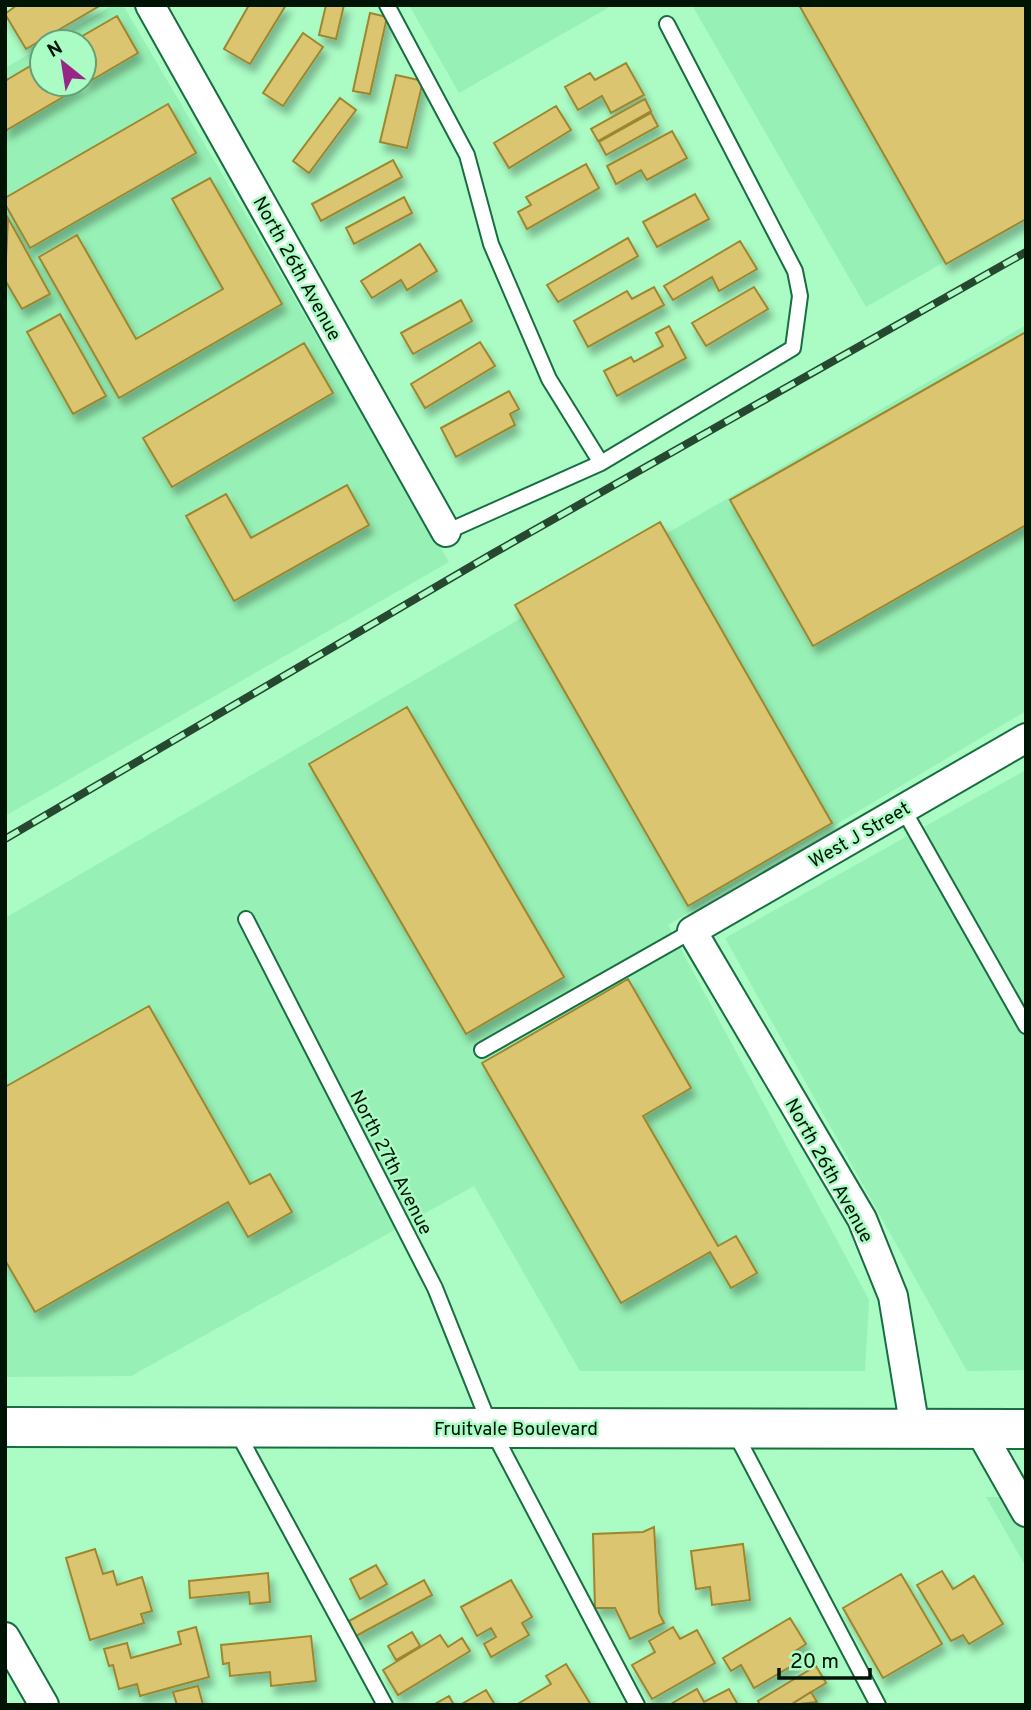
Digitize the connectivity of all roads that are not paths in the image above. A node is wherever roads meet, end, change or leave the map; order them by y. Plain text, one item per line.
1 (150, 5) edge
2 (387, 5) edge
3 (667, 24) dead end
4 (601, 463) junction
5 (446, 532) joint
6 (1026, 738) edge
7 (903, 809) junction
8 (246, 919) dead end
9 (692, 931) junction
10 (1026, 1026) edge
11 (482, 1051) dead end
12 (5, 1427) edge
13 (235, 1427) junction
14 (491, 1428) junction
15 (733, 1428) junction
16 (915, 1429) junction
17 (979, 1429) junction
18 (1026, 1429) edge
19 (1026, 1512) edge
20 (5, 1637) edge
21 (44, 1705) edge
22 (384, 1705) edge
23 (637, 1705) edge
24 (878, 1705) edge

1 - 5 street, North 26th Avenue
2 - 4 lane
3 - 4 lane
4 - 5 lane
6 - 7 street, West J Street
7 - 9 street, West J Street
7 - 10 lane
8 - 14 lane, North 27th Avenue
9 - 11 lane
9 - 16 street, North 26th Avenue
12 - 13 main road, Fruitvale Boulevard
13 - 14 main road, Fruitvale Boulevard
13 - 22 lane
14 - 15 main road, Fruitvale Boulevard
14 - 23 lane, North 27th Avenue
15 - 16 main road, Fruitvale Boulevard
15 - 24 lane
16 - 17 main road, Fruitvale Boulevard
17 - 18 main road, Fruitvale Boulevard
17 - 19 street
20 - 21 street

